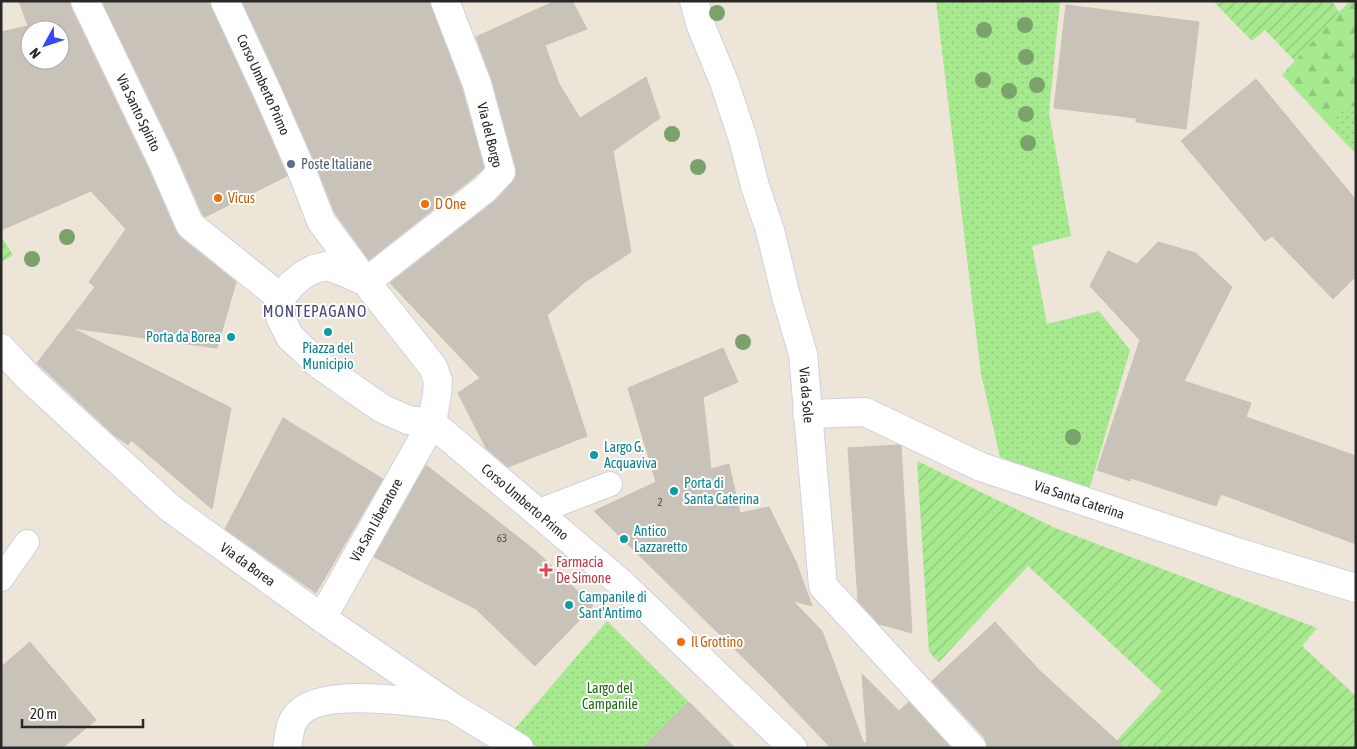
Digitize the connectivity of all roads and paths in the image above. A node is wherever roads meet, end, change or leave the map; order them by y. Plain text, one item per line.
1 (85, 1) edge
2 (225, 1) edge
3 (445, 1) edge
4 (694, 1) edge
5 (370, 279) junction
6 (281, 298) junction
7 (1, 348) edge
8 (808, 414) junction
9 (432, 423) junction
10 (610, 484) dead end
11 (538, 512) junction
12 (27, 542) dead end
13 (1, 579) edge
14 (1356, 588) edge
15 (322, 618) junction
16 (452, 707) junction
17 (287, 748) edge
18 (519, 748) edge
19 (793, 748) edge
20 (972, 748) edge

1 - 6 street, Via Santo Spirito
2 - 5 street, Corso Umberto Primo
3 - 5 street, Via del Borgo
4 - 8 street, Via da Sole
5 - 6 street
5 - 9 street
6 - 9 street
7 - 15 street, Via da Borea
8 - 14 street, Via Santa Caterina
8 - 20 street, Via da Sole
9 - 11 street, Corso Umberto Primo
9 - 15 street, Via San Liberatore
10 - 11 lane
11 - 19 street, Corso Umberto Primo
12 - 13 lane
15 - 16 street, Via da Borea
16 - 17 street
16 - 18 street, Via da Borea

